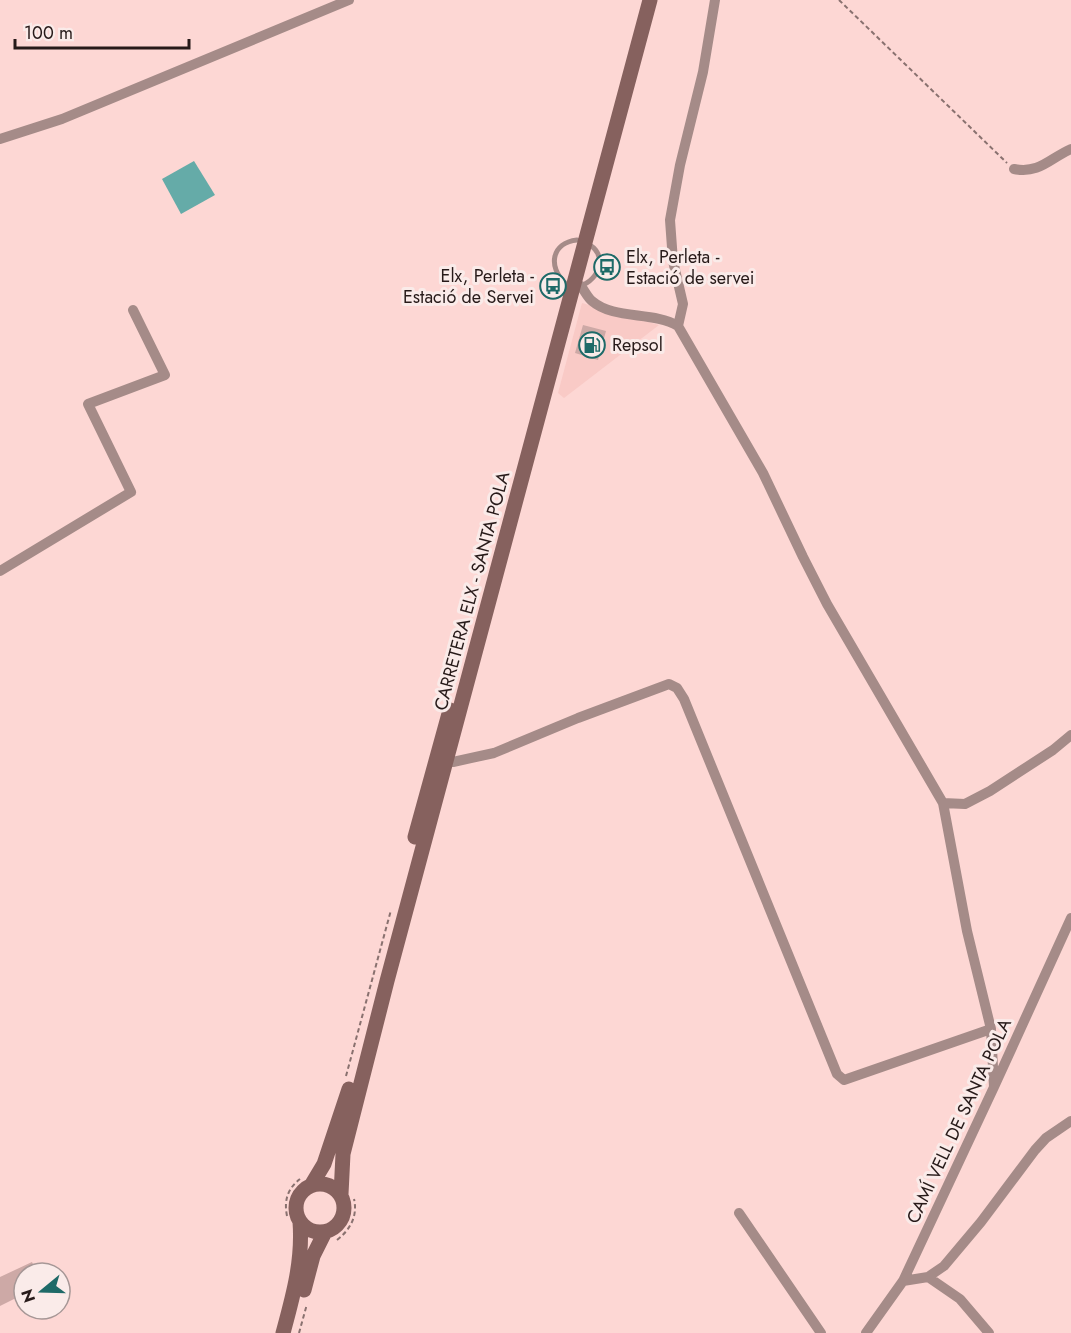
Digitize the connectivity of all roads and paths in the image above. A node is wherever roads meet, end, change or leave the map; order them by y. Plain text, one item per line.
1 (349, 0) edge
2 (643, 0) edge
3 (650, 0) edge
4 (715, 0) edge
5 (839, 0) edge
6 (0, 140) edge
7 (1071, 149) edge
8 (1014, 169) joint
9 (581, 241) junction
10 (573, 285) junction
11 (133, 310) dead end
12 (678, 326) junction
13 (0, 571) edge
14 (1071, 735) edge
15 (446, 761) junction
16 (943, 803) junction
17 (393, 904) dead end
18 (1071, 918) edge
19 (991, 1029) junction
20 (346, 1075) dead end
21 (994, 1087) junction
22 (1071, 1121) edge
23 (310, 1180) junction
24 (341, 1194) junction
25 (739, 1213) dead end
26 (294, 1222) junction
27 (325, 1232) junction
28 (928, 1277) junction
29 (903, 1281) junction
30 (283, 1333) edge
31 (291, 1333) edge
32 (821, 1333) edge
33 (867, 1333) edge
34 (989, 1333) edge

1 - 6 street
2 - 9 main road, CARRETERA ELX - SANTA POLA
3 - 9 main road, CARRETERA ELX - SANTA POLA
4 - 12 street
5 - 8 path
7 - 8 street
9 - 10 main road, CARRETERA ELX - SANTA POLA
9 - 10 lane
10 - 12 street
10 - 15 main road, CARRETERA ELX - SANTA POLA
10 - 23 main road, CARRETERA ELX - SANTA POLA
11 - 13 street
12 - 16 street
14 - 16 street
15 - 19 street
15 - 24 main road, CARRETERA ELX - SANTA POLA
16 - 19 street
17 - 20 path
18 - 21 street, CAMÍ VELL DE SANTA POLA
19 - 21 street
21 - 29 street, CAMÍ VELL DE SANTA POLA
22 - 28 street
23 - 24 main road
23 - 26 main road
23 - 26 path
24 - 27 main road
25 - 32 street
26 - 27 main road
26 - 30 main road
27 - 31 main road
28 - 29 street
28 - 34 street
29 - 33 street, CAMÍ VELL DE SANTA POLA

